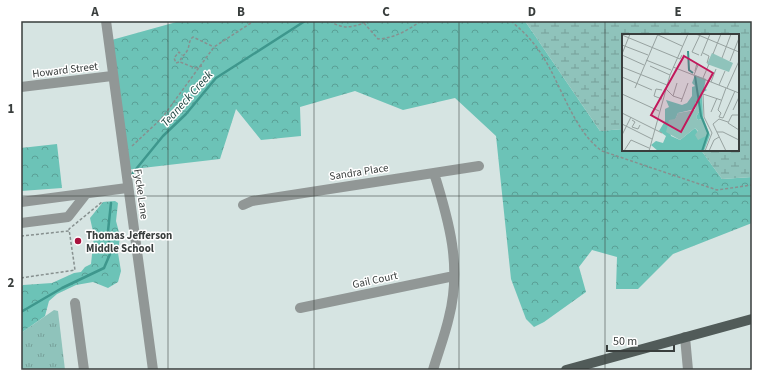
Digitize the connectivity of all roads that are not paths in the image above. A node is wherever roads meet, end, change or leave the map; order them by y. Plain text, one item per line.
1 (106, 21) edge
2 (112, 76) junction
3 (21, 87) edge
4 (479, 166) dead end
5 (434, 173) junction
6 (128, 188) junction
7 (86, 194) junction
8 (21, 202) edge
9 (243, 205) dead end
10 (21, 223) edge
11 (454, 276) junction
12 (75, 303) dead end
13 (300, 308) dead end
14 (752, 320) edge
15 (685, 338) junction
16 (84, 370) edge
17 (153, 370) edge
18 (433, 370) edge
19 (566, 370) edge
20 (688, 370) edge

1 - 2 street, Fycke Lane
2 - 3 street, Howard Street
2 - 6 street, Fycke Lane
4 - 5 street, Sandra Place
5 - 9 street, Sandra Place
5 - 11 street
6 - 7 street
6 - 17 street, Fycke Lane
7 - 8 street
7 - 10 street
11 - 13 street, Gail Court
11 - 18 street
12 - 16 street
14 - 15 main road
15 - 19 main road
15 - 20 street

